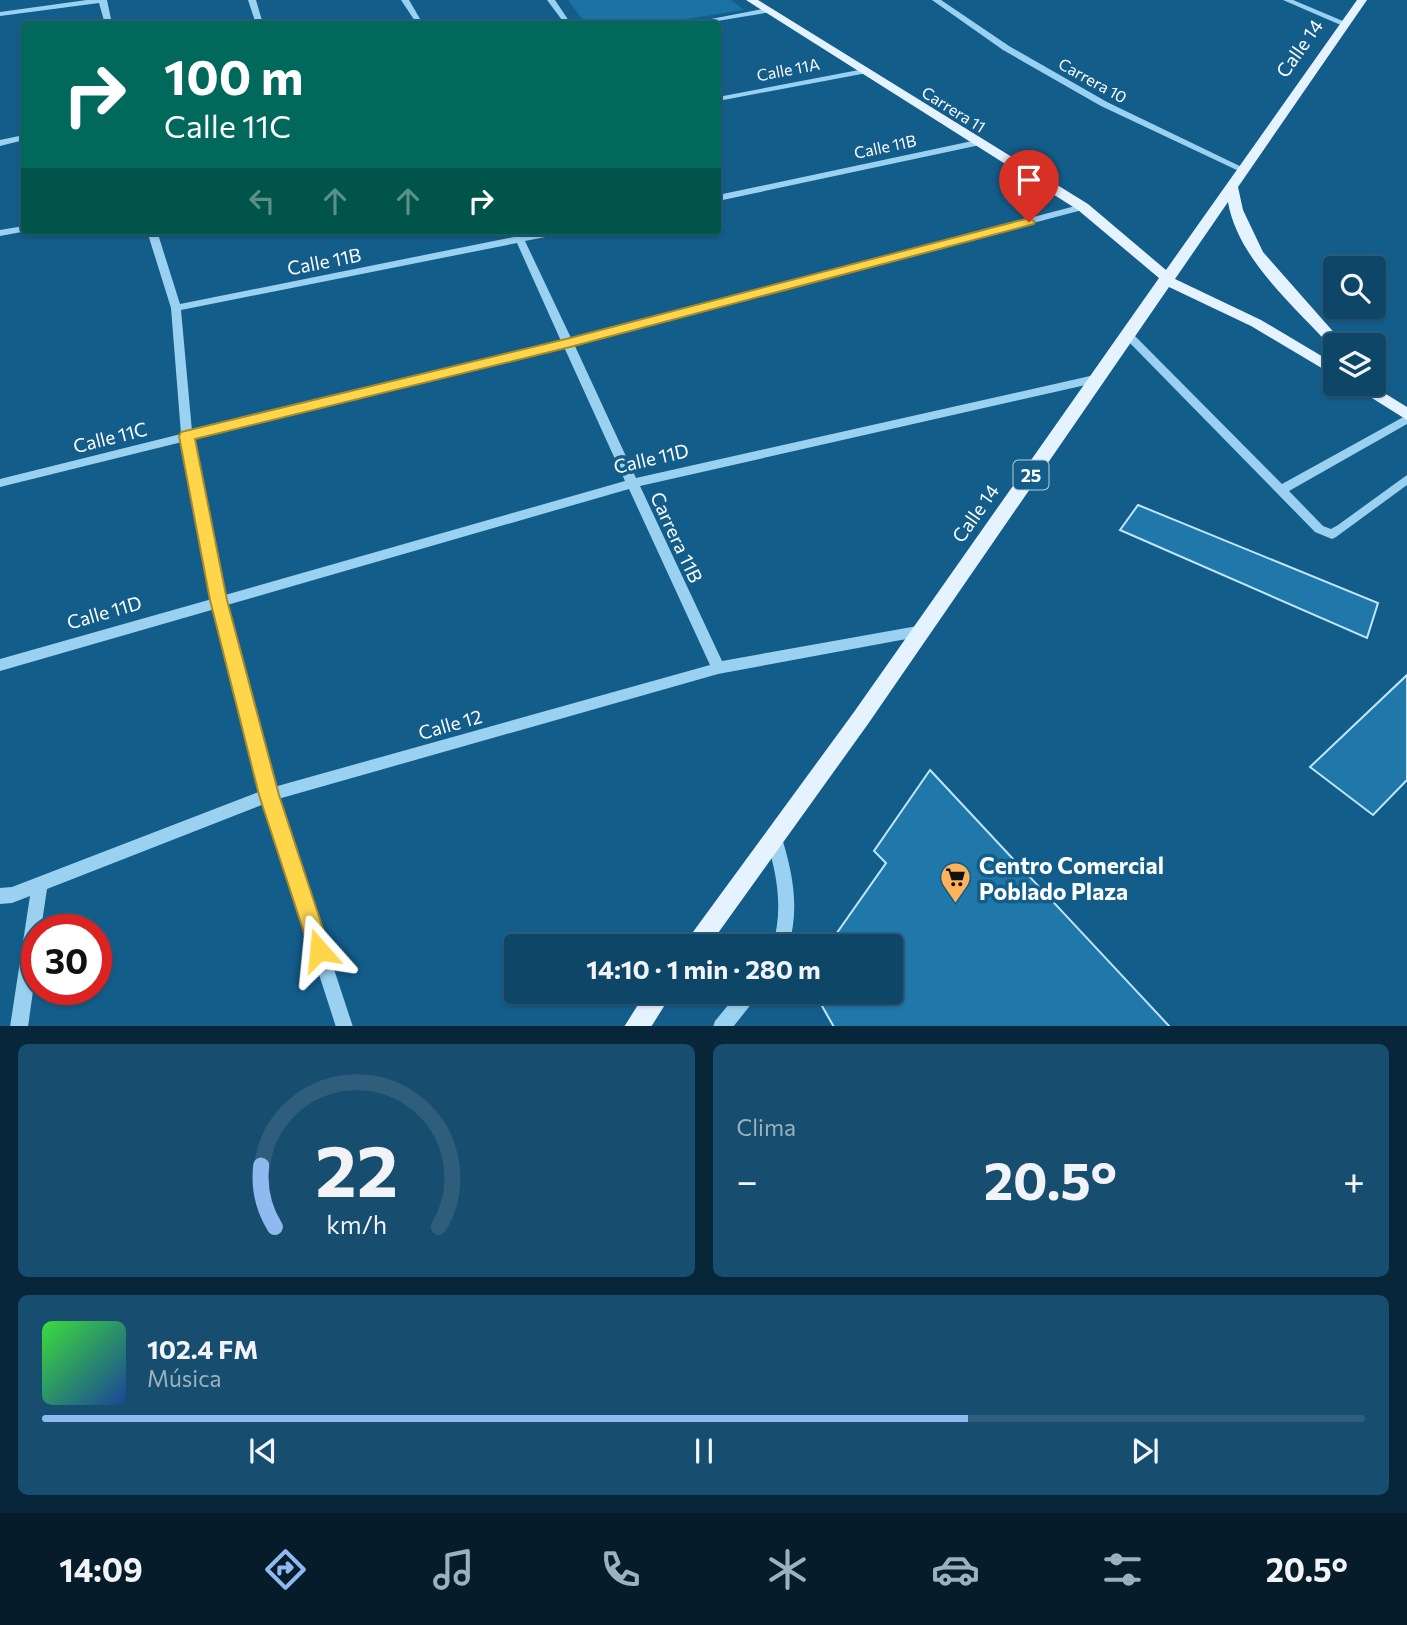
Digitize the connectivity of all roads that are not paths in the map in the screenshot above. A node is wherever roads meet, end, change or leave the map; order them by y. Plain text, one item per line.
1 (103, 0) edge
2 (252, 0) edge
3 (405, 0) edge
4 (551, 0) edge
5 (751, 0) edge
6 (936, 0) edge
7 (1287, 0) edge
8 (1362, 0) edge
9 (768, 10) junction
10 (0, 14) edge
11 (108, 21) edge
12 (259, 21) edge
13 (418, 21) edge
14 (566, 21) edge
15 (707, 21) edge
16 (1346, 24) junction
17 (864, 71) junction
18 (721, 98) edge
19 (21, 139) edge
20 (0, 143) edge
21 (977, 143) junction
22 (1244, 170) junction
23 (1232, 188) junction
24 (721, 197) edge
25 (1083, 207) junction
26 (21, 230) edge
27 (0, 233) edge
28 (153, 235) edge
29 (518, 235) edge
30 (1166, 279) junction
31 (176, 308) junction
32 (1328, 333) edge
33 (1129, 336) junction
34 (570, 342) junction
35 (1323, 364) edge
36 (1099, 378) junction
37 (1377, 396) edge
38 (1384, 396) edge
39 (1392, 405) junction
40 (1407, 416) edge
41 (187, 436) junction
42 (1407, 479) edge
43 (0, 483) edge
44 (633, 483) junction
45 (1280, 490) junction
46 (219, 600) junction
47 (923, 631) junction
48 (0, 665) edge
49 (718, 668) junction
50 (269, 795) junction
51 (774, 838) junction
52 (40, 883) junction
53 (0, 896) edge
54 (704, 934) edge
55 (784, 934) edge
56 (652, 1004) edge
57 (740, 1004) edge
58 (19, 1026) edge
59 (345, 1026) edge
60 (637, 1026) edge
61 (722, 1026) edge

1 - 10 street
1 - 11 street
2 - 12 street
3 - 13 street
4 - 14 street
5 - 9 main road, Carrera 11
6 - 22 street, Carrera 10
7 - 16 street
8 - 16 main road, Calle 14 / 25
9 - 15 street
9 - 17 main road, Carrera 11
16 - 22 main road, Calle 14 / 25
17 - 18 street, Calle 11A
17 - 21 main road, Carrera 11
19 - 20 street
21 - 24 street, Calle 11B
21 - 25 main road, Carrera 11
22 - 23 main road, Calle 14 / 25
23 - 30 main road, Calle 14 / 25
23 - 32 main road
25 - 30 main road, Carrera 11
25 - 34 street, Calle 11C
26 - 27 street
28 - 31 street
29 - 31 street, Calle 11B
29 - 34 street, Carrera 11B
30 - 33 main road, Calle 14 / 25
30 - 35 main road, Carrera 11
31 - 41 street
33 - 36 main road, Calle 14 / 25
33 - 45 street
34 - 41 street, Calle 11C
34 - 44 street, Carrera 11B
36 - 44 street, Calle 11D
36 - 47 main road, Calle 14 / 25
37 - 39 main road
38 - 39 main road
39 - 40 main road
40 - 45 street
41 - 43 street, Calle 11C
41 - 46 street
42 - 45 street
44 - 46 street, Calle 11D
44 - 49 street, Carrera 11B
46 - 48 street, Calle 11D
46 - 50 street
47 - 49 street, Calle 12
47 - 51 main road, Calle 14 / 25
49 - 50 street, Calle 12
50 - 52 street, Calle 12
50 - 59 street
51 - 54 main road, Calle 14 / 25
51 - 55 street
52 - 53 street, Calle 12
52 - 58 street
56 - 60 main road
57 - 61 street

